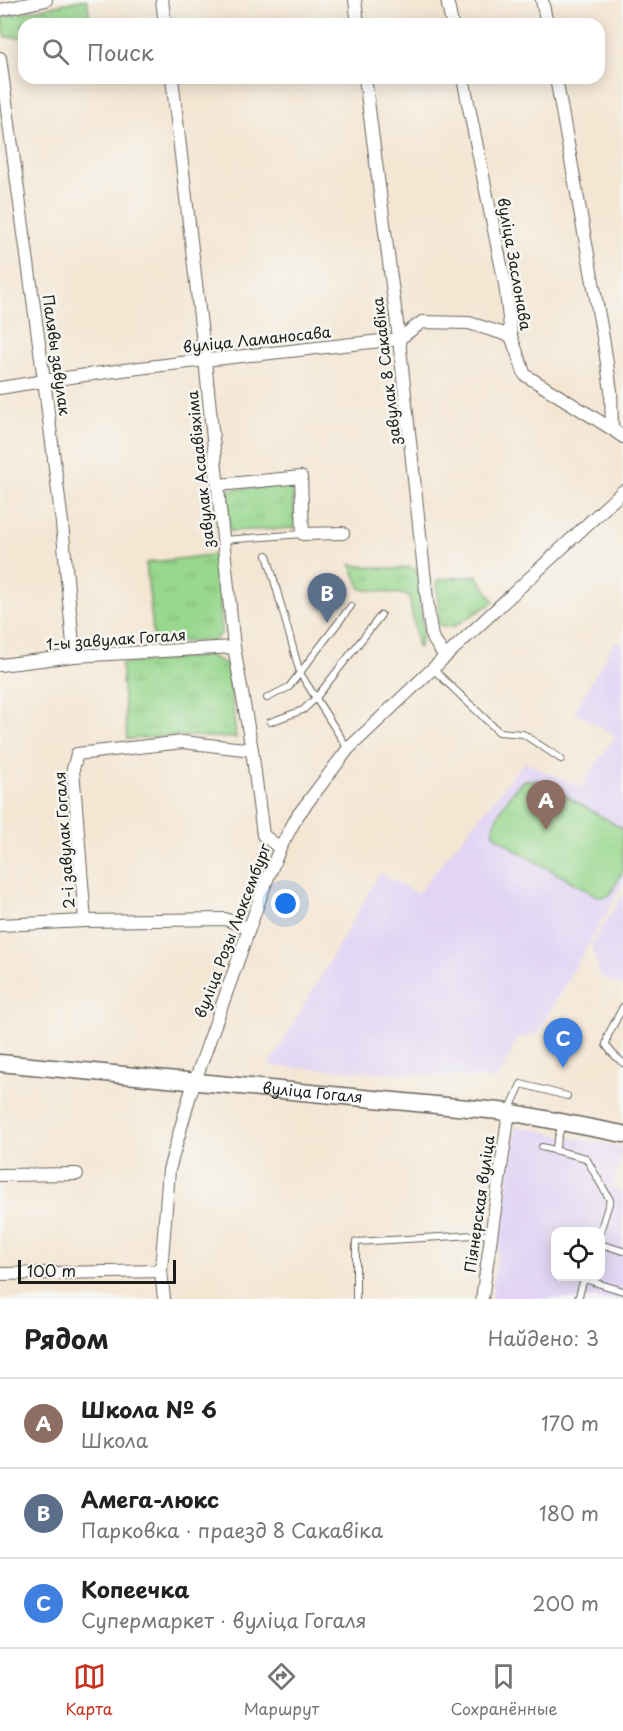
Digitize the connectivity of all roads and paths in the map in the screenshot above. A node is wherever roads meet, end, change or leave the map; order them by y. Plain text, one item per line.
1 (46, 0) edge
2 (162, 0) edge
3 (355, 0) edge
4 (447, 0) edge
5 (542, 0) edge
6 (0, 10) edge
7 (164, 18) edge
8 (357, 18) edge
9 (451, 18) edge
10 (545, 18) edge
11 (0, 58) edge
12 (173, 84) edge
13 (366, 84) edge
14 (464, 84) edge
15 (557, 84) edge
16 (511, 336) junction
17 (399, 339) junction
18 (205, 360) junction
19 (44, 380) junction
20 (0, 388) edge
21 (612, 429) junction
22 (623, 437) edge
23 (218, 485) junction
24 (623, 491) edge
25 (343, 533) dead end
26 (303, 534) junction
27 (223, 540) junction
28 (267, 555) dead end
29 (351, 606) dead end
30 (381, 615) dead end
31 (234, 647) junction
32 (74, 656) junction
33 (445, 657) junction
34 (0, 665) edge
35 (433, 669) junction
36 (300, 673) junction
37 (267, 698) dead end
38 (316, 698) junction
39 (270, 722) dead end
40 (348, 749) junction
41 (252, 750) junction
42 (561, 759) dead end
43 (280, 848) junction
44 (85, 921) junction
45 (0, 925) edge
46 (249, 928) junction
47 (623, 1007) edge
48 (0, 1063) edge
49 (623, 1063) edge
50 (194, 1082) junction
51 (567, 1096) dead end
52 (509, 1112) junction
53 (562, 1122) junction
54 (623, 1133) edge
55 (542, 1147) dead end
56 (555, 1150) junction
57 (77, 1174) dead end
58 (0, 1175) edge
59 (602, 1227) edge
60 (491, 1234) junction
61 (605, 1246) edge
62 (623, 1251) edge
63 (161, 1271) junction
64 (0, 1274) edge
65 (584, 1281) edge
66 (594, 1281) edge
67 (623, 1291) edge
68 (164, 1299) edge
69 (356, 1299) edge
70 (482, 1299) edge
71 (578, 1299) edge

1 - 6 street
2 - 7 street
3 - 8 street
4 - 9 street
5 - 10 street
11 - 19 street, Палявы завулак
12 - 18 street, завулак Асаавіяхіма
13 - 17 street, завулак 8 Сакавіка
14 - 16 street, вуліца Заслонава
15 - 21 street
16 - 17 street, вуліца Ламаносава
16 - 21 street, вуліца Заслонава
17 - 18 street, вуліца Ламаносава
17 - 33 street, завулак 8 Сакавіка
18 - 19 street, вуліца Ламаносава
18 - 23 street, завулак Асаавіяхіма
19 - 20 street, вуліца Ламаносава
19 - 32 street, Палявы завулак
21 - 22 street, вуліца Заслонава
23 - 26 street
23 - 27 street, завулак Асаавіяхіма
24 - 33 street, вуліца Розы Люксембург
25 - 26 street
26 - 27 lane
27 - 31 street, завулак Асаавіяхіма
28 - 36 lane
29 - 36 lane
30 - 38 lane
31 - 32 street, 1-ы завулак Гогаля
31 - 41 street, завулак Асаавіяхіма
32 - 34 street, 1-ы завулак Гогаля
33 - 35 street, вуліца Розы Люксембург
35 - 40 street, вуліца Розы Люксембург
35 - 42 lane
36 - 37 lane
36 - 38 lane
38 - 39 lane
38 - 40 lane
40 - 43 street, вуліца Розы Люксембург
41 - 43 street, завулак Асаавіяхіма
41 - 44 street, 2-і завулак Гогаля
43 - 46 street, вуліца Розы Люксембург
44 - 45 street
44 - 46 street
46 - 50 street, вуліца Розы Люксембург
47 - 49 lane
48 - 50 main road, вуліца Гогаля
50 - 52 main road, вуліца Гогаля
50 - 63 street, вуліца Розы Люксембург
51 - 52 lane
52 - 53 main road, вуліца Гогаля
52 - 60 street, Піянерская вуліца
53 - 54 main road, вуліца Гогаля
53 - 56 lane
55 - 56 lane
56 - 59 lane
57 - 58 street
60 - 69 lane
60 - 70 street, Піянерская вуліца
61 - 62 lane
63 - 64 street
63 - 68 street, вуліца Розы Люксембург
65 - 71 lane
66 - 67 lane

